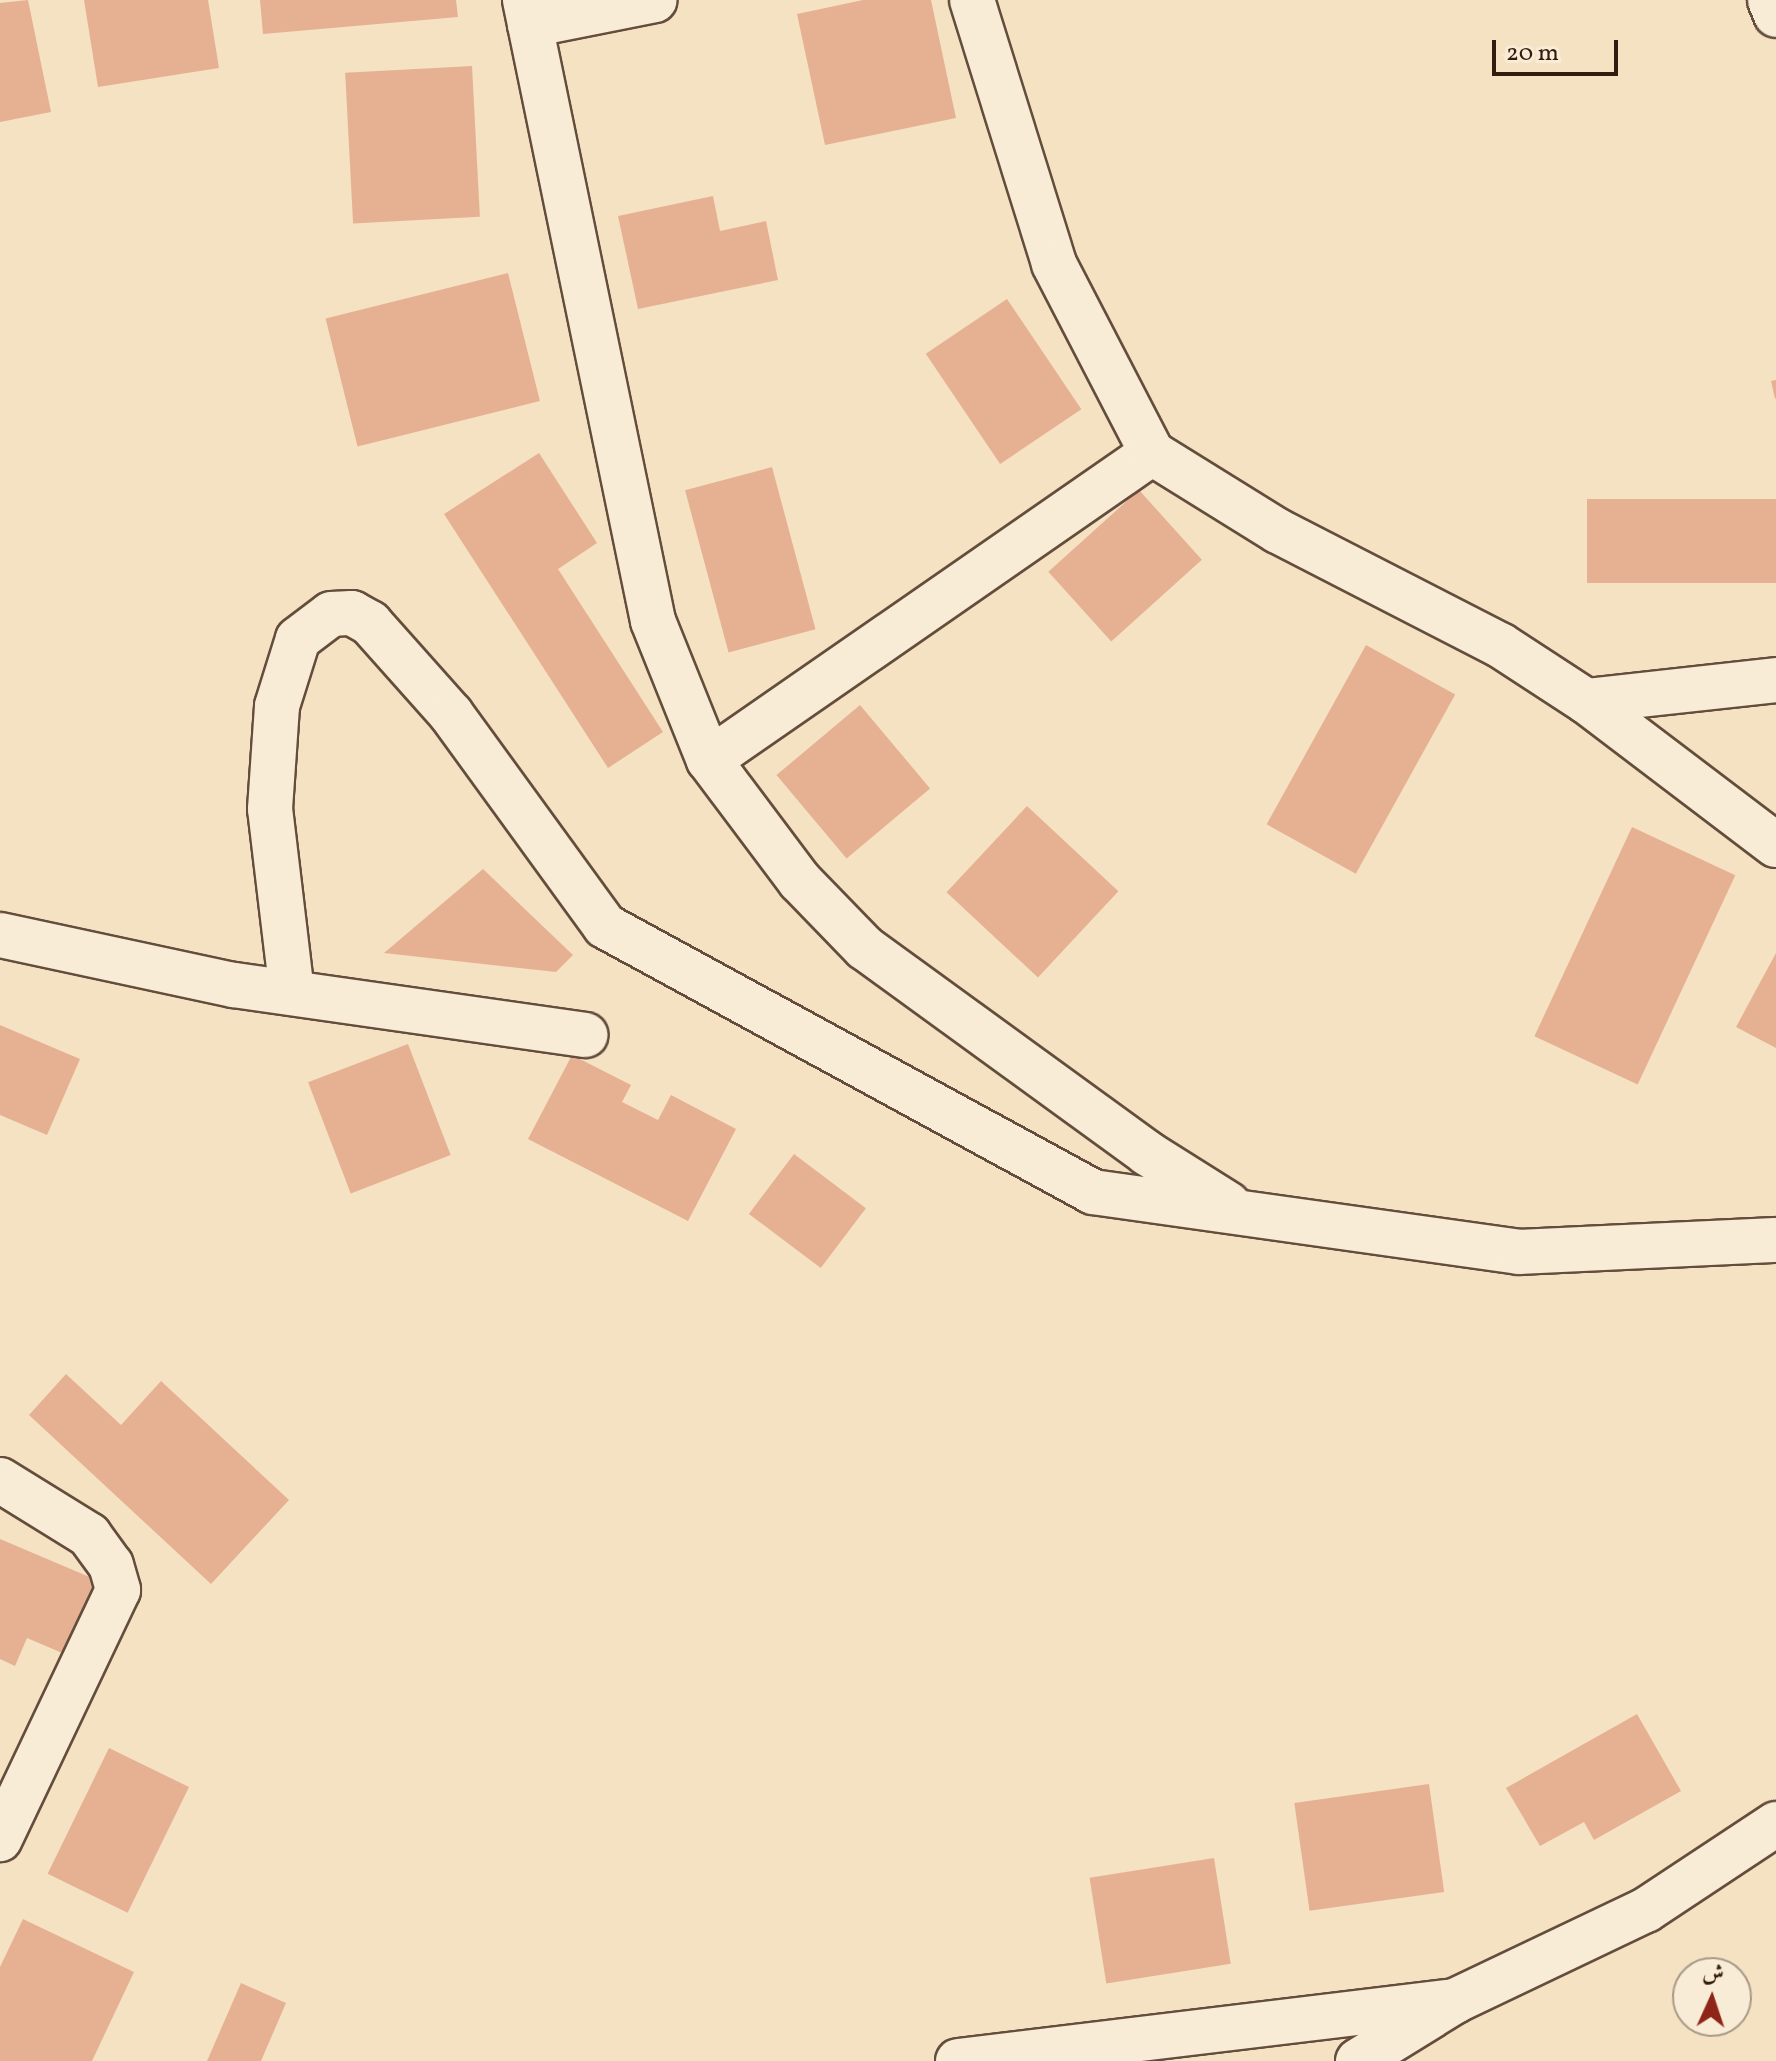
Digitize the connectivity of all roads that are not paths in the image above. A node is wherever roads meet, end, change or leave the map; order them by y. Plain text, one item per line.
1 (655, 0) edge
2 (972, 0) edge
3 (1770, 0) edge
4 (528, 12) edge
5 (1776, 15) edge
6 (1152, 453) junction
7 (1776, 680) edge
8 (1586, 701) junction
9 (709, 760) junction
10 (1776, 845) edge
11 (0, 935) edge
12 (292, 993) junction
13 (585, 1035) dead end
14 (1236, 1208) junction
15 (1776, 1240) edge
16 (0, 1480) edge
17 (1776, 1824) edge
18 (0, 1839) edge
19 (1455, 2001) junction
20 (958, 2061) edge
21 (1358, 2061) edge

1 - 4 street
2 - 6 street
3 - 5 street
4 - 9 street
6 - 8 street
6 - 9 street
7 - 8 street
8 - 10 street
9 - 14 street
11 - 12 street
12 - 13 street
12 - 14 street
14 - 15 street
16 - 18 street
17 - 19 street
19 - 20 street
19 - 21 street

